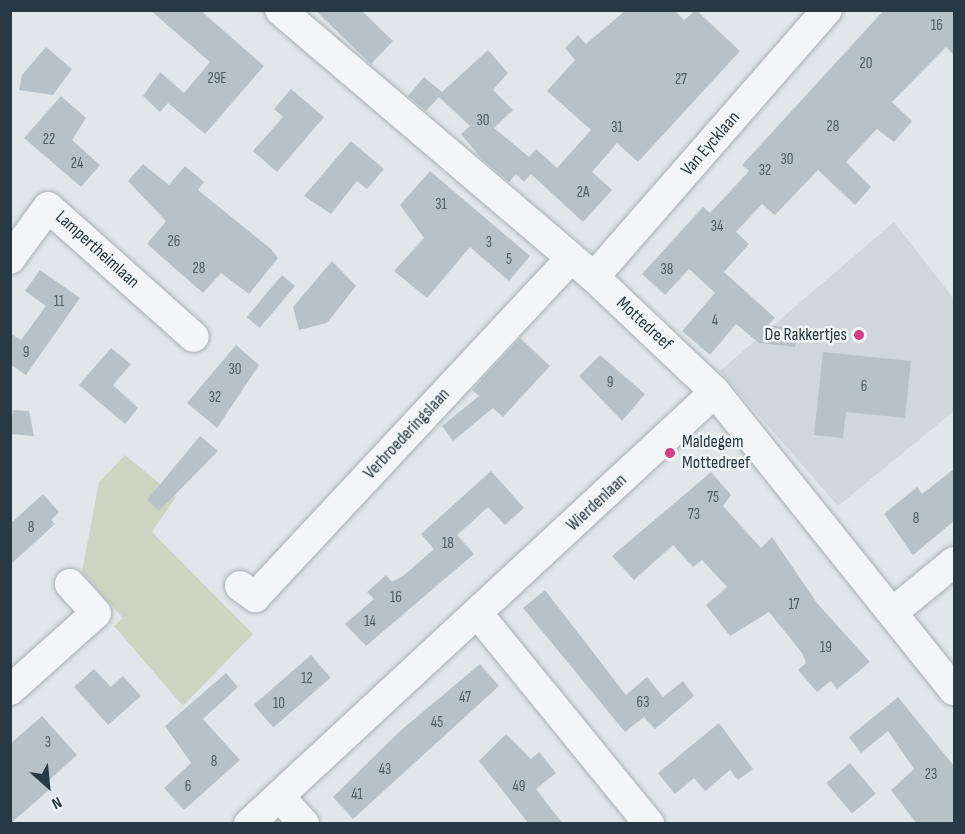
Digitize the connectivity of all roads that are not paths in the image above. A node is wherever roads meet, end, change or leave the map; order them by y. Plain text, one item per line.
1 (280, 10) edge
2 (827, 10) edge
3 (571, 258) junction
4 (10, 260) edge
5 (594, 278) junction
6 (194, 337) dead end
7 (715, 392) junction
8 (954, 562) edge
9 (70, 584) dead end
10 (240, 586) dead end
11 (893, 612) junction
12 (478, 614) junction
13 (10, 690) edge
14 (954, 690) edge
15 (280, 797) junction
16 (249, 824) edge
17 (304, 824) edge
18 (649, 824) edge

1 - 3 street, Mottedreef
2 - 5 street, Van Eycklaan
3 - 5 street, Mottedreef
3 - 10 street, Verbroederingslaan
4 - 6 street, Lampertheimlaan
5 - 7 street, Mottedreef
7 - 11 street, Mottedreef
7 - 12 street, Wierdenlaan
8 - 11 street
9 - 13 street
11 - 14 street, Mottedreef
12 - 15 street, Wierdenlaan
12 - 18 street
15 - 16 street, Wierdenlaan
15 - 17 street

